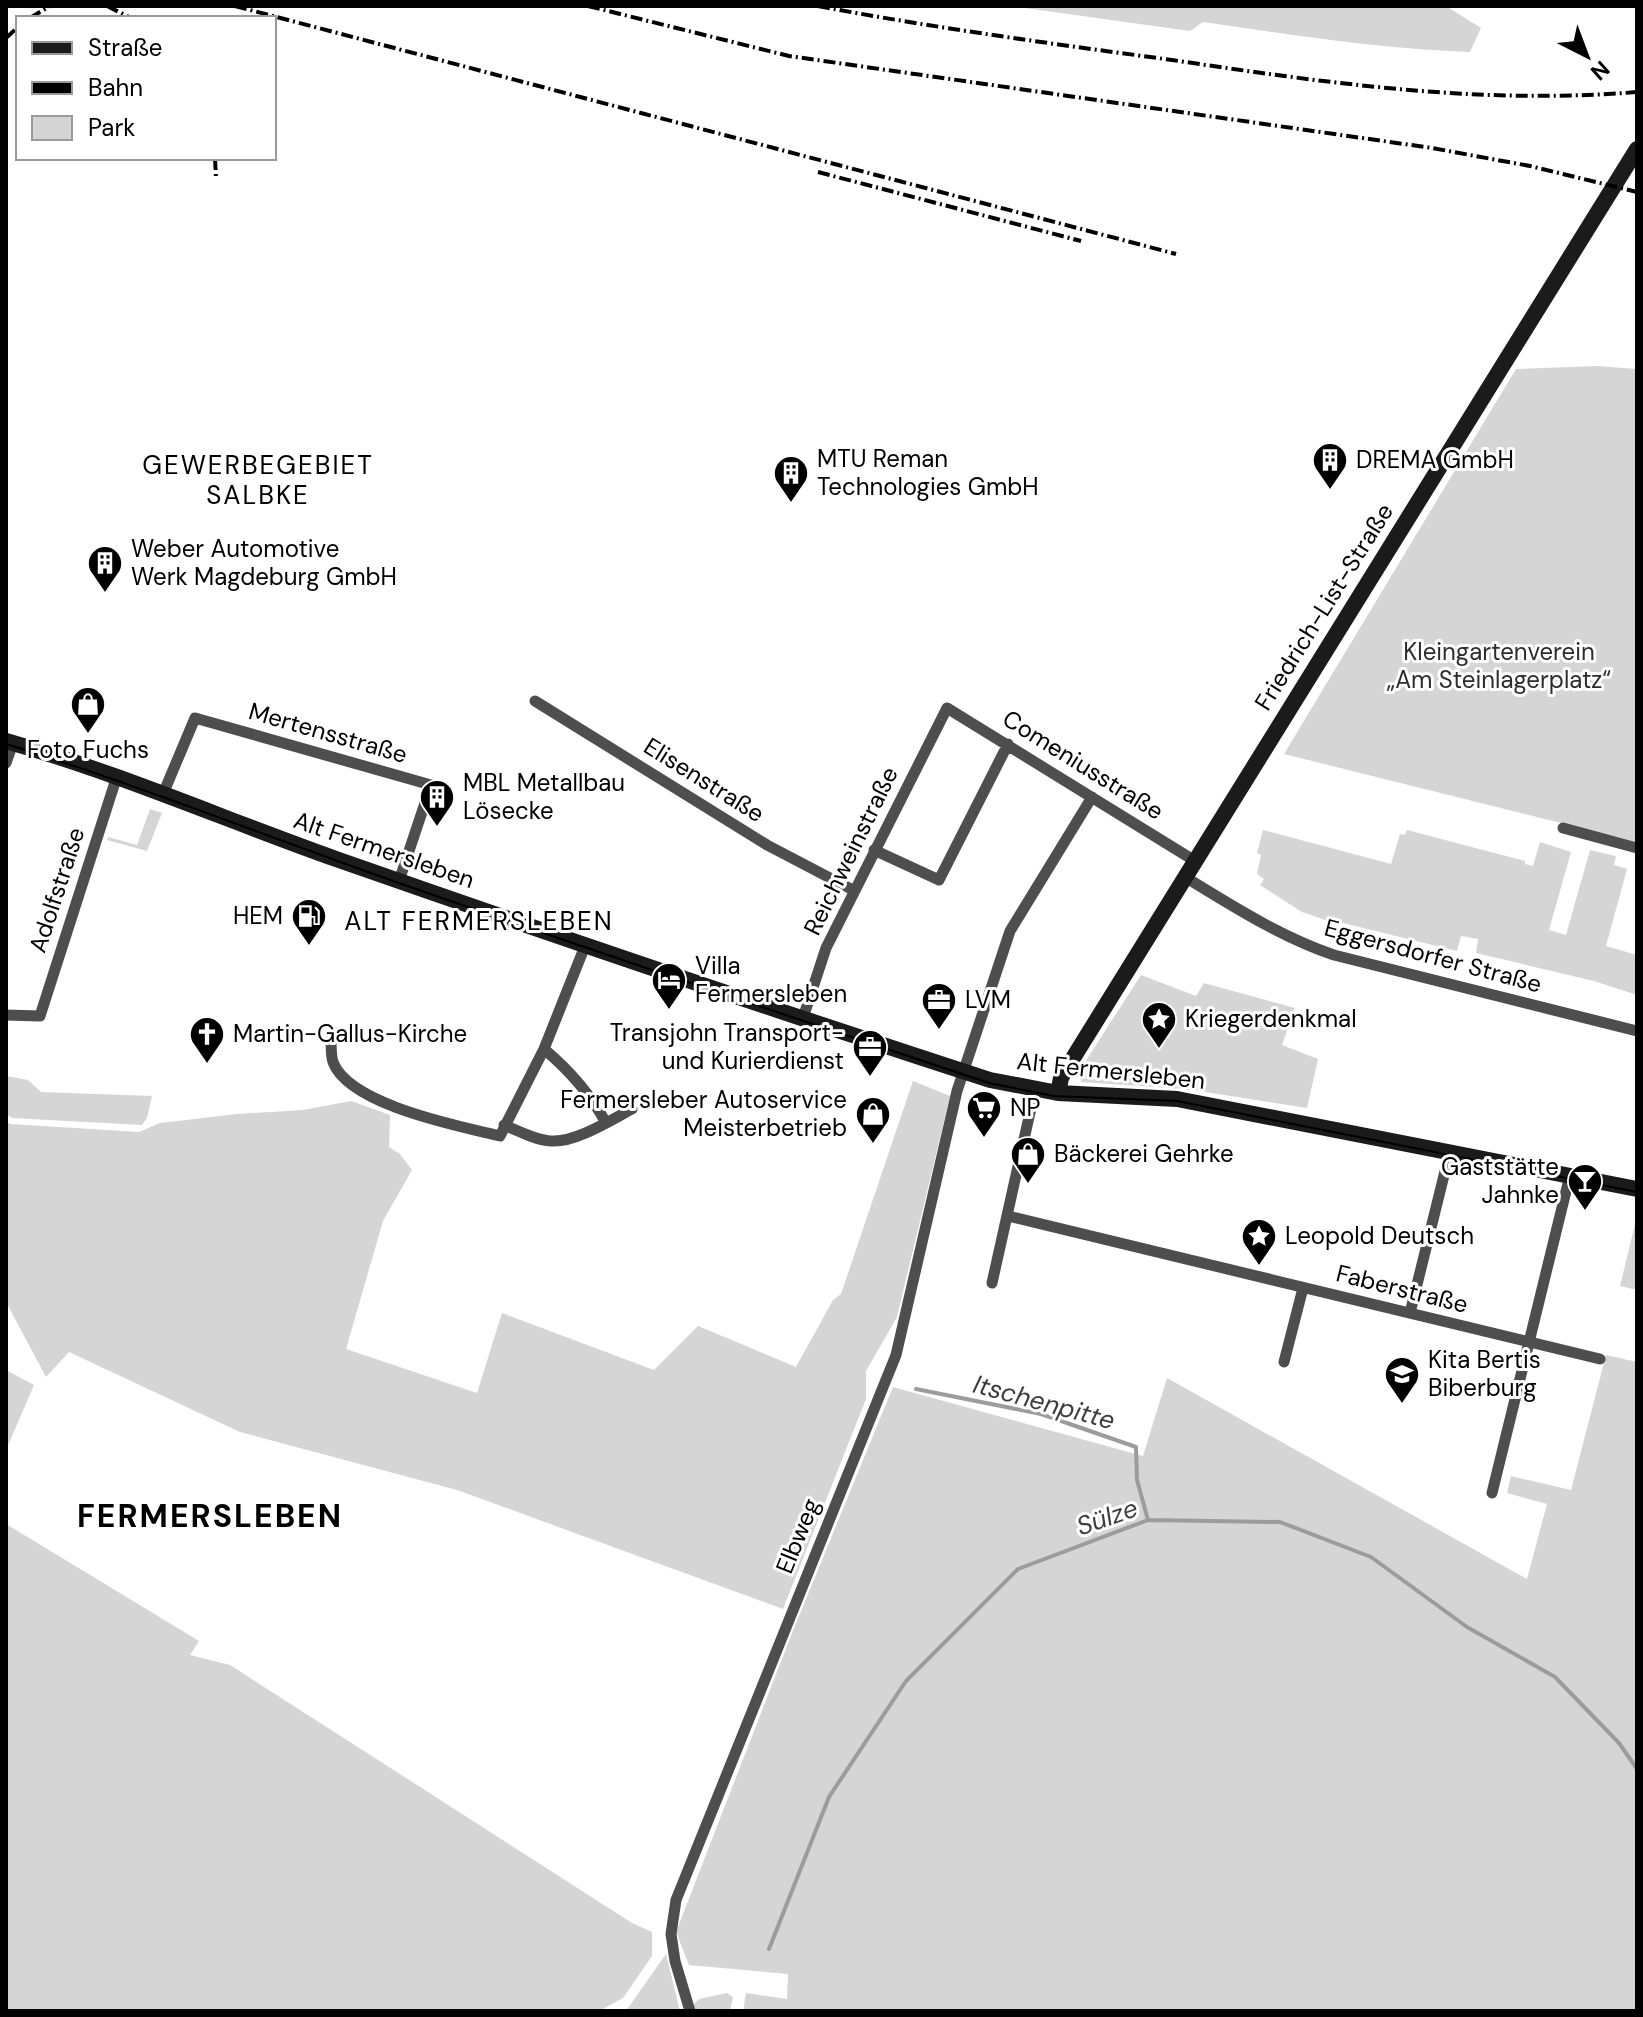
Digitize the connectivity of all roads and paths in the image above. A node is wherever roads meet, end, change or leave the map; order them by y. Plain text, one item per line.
1 (1637, 149) edge
2 (535, 701) dead end
3 (947, 708) joint
4 (9, 742) edge
5 (1008, 744) junction
6 (6, 763) edge
7 (117, 776) junction
8 (163, 794) junction
9 (1092, 797) junction
10 (1563, 828) dead end
11 (1637, 848) edge
12 (874, 850) junction
13 (1195, 861) junction
14 (1185, 877) junction
15 (399, 881) junction
16 (853, 890) junction
17 (585, 946) junction
18 (6, 1015) edge
19 (803, 1018) junction
20 (332, 1031) dead end
21 (1637, 1031) edge
22 (544, 1049) junction
23 (963, 1071) junction
24 (1035, 1090) junction
25 (1058, 1093) junction
26 (632, 1109) dead end
27 (606, 1123) junction
28 (504, 1125) junction
29 (1450, 1151) junction
30 (1570, 1175) junction
31 (1637, 1189) edge
32 (1008, 1216) junction
33 (992, 1283) dead end
34 (1303, 1288) junction
35 (1410, 1313) junction
36 (1531, 1342) junction
37 (1600, 1359) dead end
38 (1284, 1362) dead end
39 (1492, 1493) dead end
40 (690, 2011) edge

1 - 13 main road, Friedrich-List-Straße
2 - 16 street, Elisenstraße
3 - 5 street, Comeniusstraße
3 - 12 street, Reichweinstraße
4 - 6 street
4 - 7 main road, Alt Fermersleben
5 - 9 street, Comeniusstraße
5 - 12 street
7 - 8 main road, Alt Fermersleben
7 - 18 street, Adolfstraße
8 - 15 main road, Alt Fermersleben
8 - 15 street, Mertensstraße
9 - 13 street, Comeniusstraße
9 - 23 street, Elbweg
10 - 11 street
12 - 16 street, Reichweinstraße
13 - 14 main road, Friedrich-List-Straße
14 - 21 street, Eggersdorfer Straße
14 - 25 main road, Friedrich-List-Straße
15 - 17 main road, Alt Fermersleben
16 - 19 street, Reichweinstraße
17 - 19 main road, Alt Fermersleben
17 - 22 street
19 - 23 main road, Alt Fermersleben
20 - 28 street
22 - 27 street
22 - 28 street
23 - 24 main road, Alt Fermersleben
23 - 40 street, Elbweg
24 - 25 main road, Alt Fermersleben
24 - 32 street
25 - 29 main road, Alt Fermersleben
26 - 27 street
27 - 28 street
29 - 30 main road, Alt Fermersleben
29 - 35 street
30 - 31 main road, Alt Fermersleben
30 - 36 street
32 - 33 street
32 - 34 street, Faberstraße
34 - 35 street, Faberstraße
34 - 38 street
35 - 36 street, Faberstraße
36 - 37 street, Faberstraße
36 - 39 street

